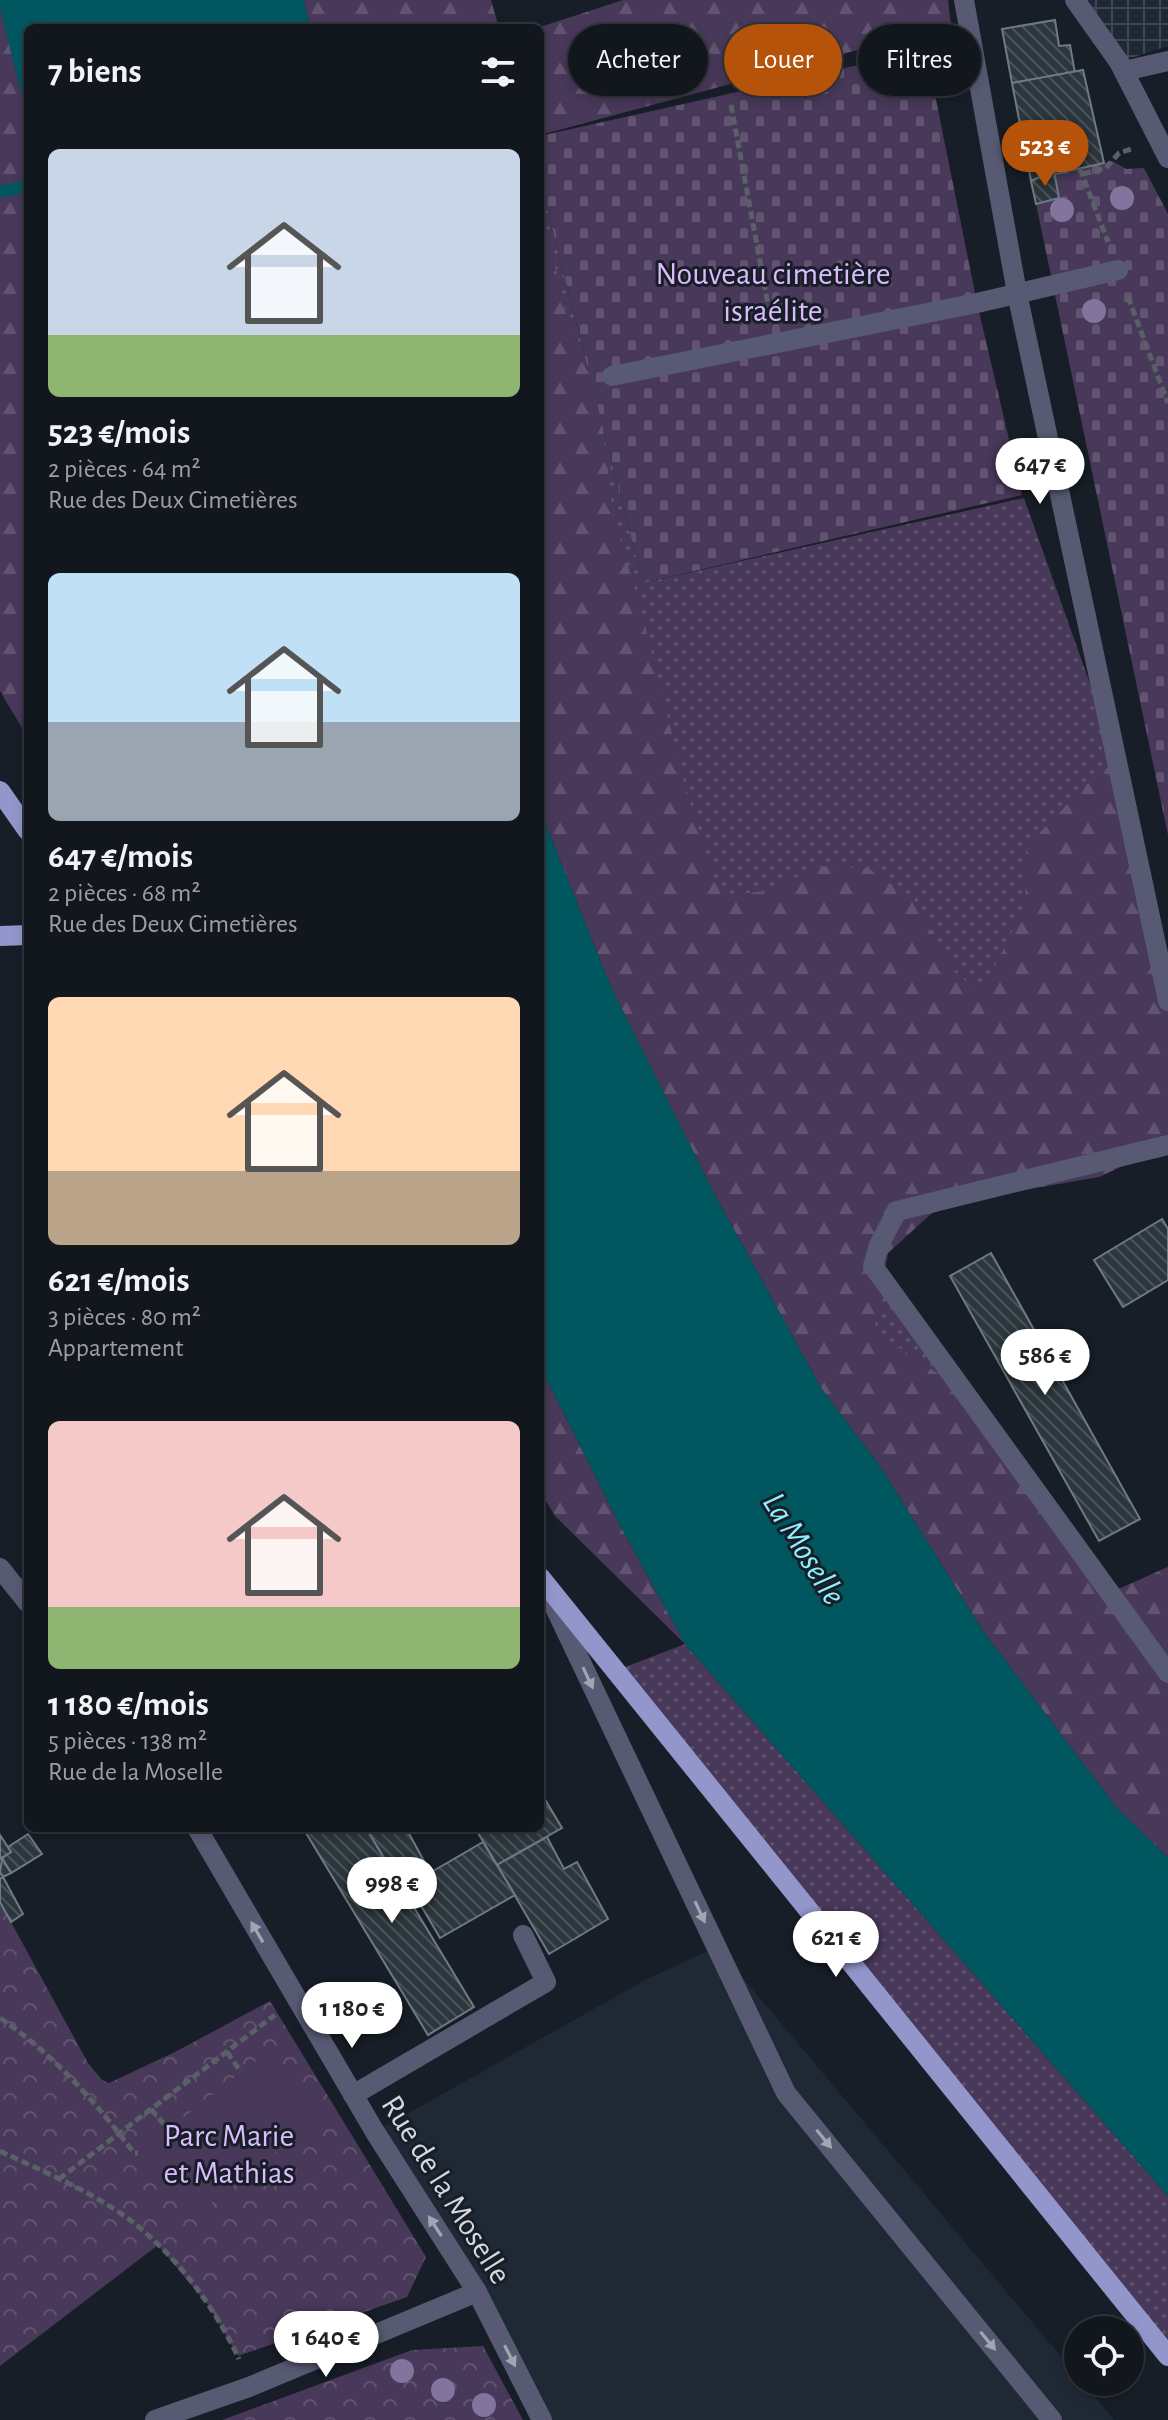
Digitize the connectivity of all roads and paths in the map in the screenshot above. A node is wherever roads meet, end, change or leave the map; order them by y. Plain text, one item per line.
1 (964, 0) edge
2 (1075, 0) edge
3 (1168, 61) edge
4 (1124, 71) junction
5 (731, 105) dead end
6 (1164, 149) edge
7 (1083, 174) dead end
8 (1118, 270) dead end
9 (1017, 293) junction
10 (775, 343) junction
11 (612, 376) dead end
12 (0, 791) edge
13 (24, 825) edge
14 (24, 935) edge
15 (0, 936) edge
16 (1168, 1001) edge
17 (1168, 1145) edge
18 (0, 1568) edge
19 (544, 1584) edge
20 (544, 1586) edge
21 (24, 1598) edge
22 (1168, 1673) edge
23 (199, 1832) edge
24 (523, 1935) dead end
25 (297, 1999) junction
26 (0, 2018) edge
27 (227, 2052) junction
28 (241, 2072) dead end
29 (353, 2095) junction
30 (151, 2109) junction
31 (168, 2129) dead end
32 (119, 2133) junction
33 (0, 2151) edge
34 (138, 2153) dead end
35 (59, 2179) junction
36 (477, 2292) junction
37 (1168, 2356) edge
38 (249, 2387) junction
39 (155, 2420) edge
40 (542, 2420) edge
41 (1052, 2420) edge

1 - 9 street
2 - 4 street
3 - 4 street
4 - 6 street
5 - 10 path
6 - 7 path
8 - 9 street
9 - 10 street
9 - 16 street
10 - 11 street
12 - 13 main road
14 - 15 main road
17 - 22 street
18 - 21 street
19 - 37 main road
20 -> 41 street
25 -> 23 street, Rue de la Moselle
24 - 29 street
25 - 27 path
25 - 29 street, Rue de la Moselle
26 - 32 path
27 - 28 path
27 - 30 path
36 -> 29 street, Rue de la Moselle
30 - 31 path
30 - 32 path
32 - 34 path
32 - 35 path
33 - 35 path
35 - 38 path
36 - 38 street
36 -> 40 street, Rue de la Moselle
38 - 39 street

